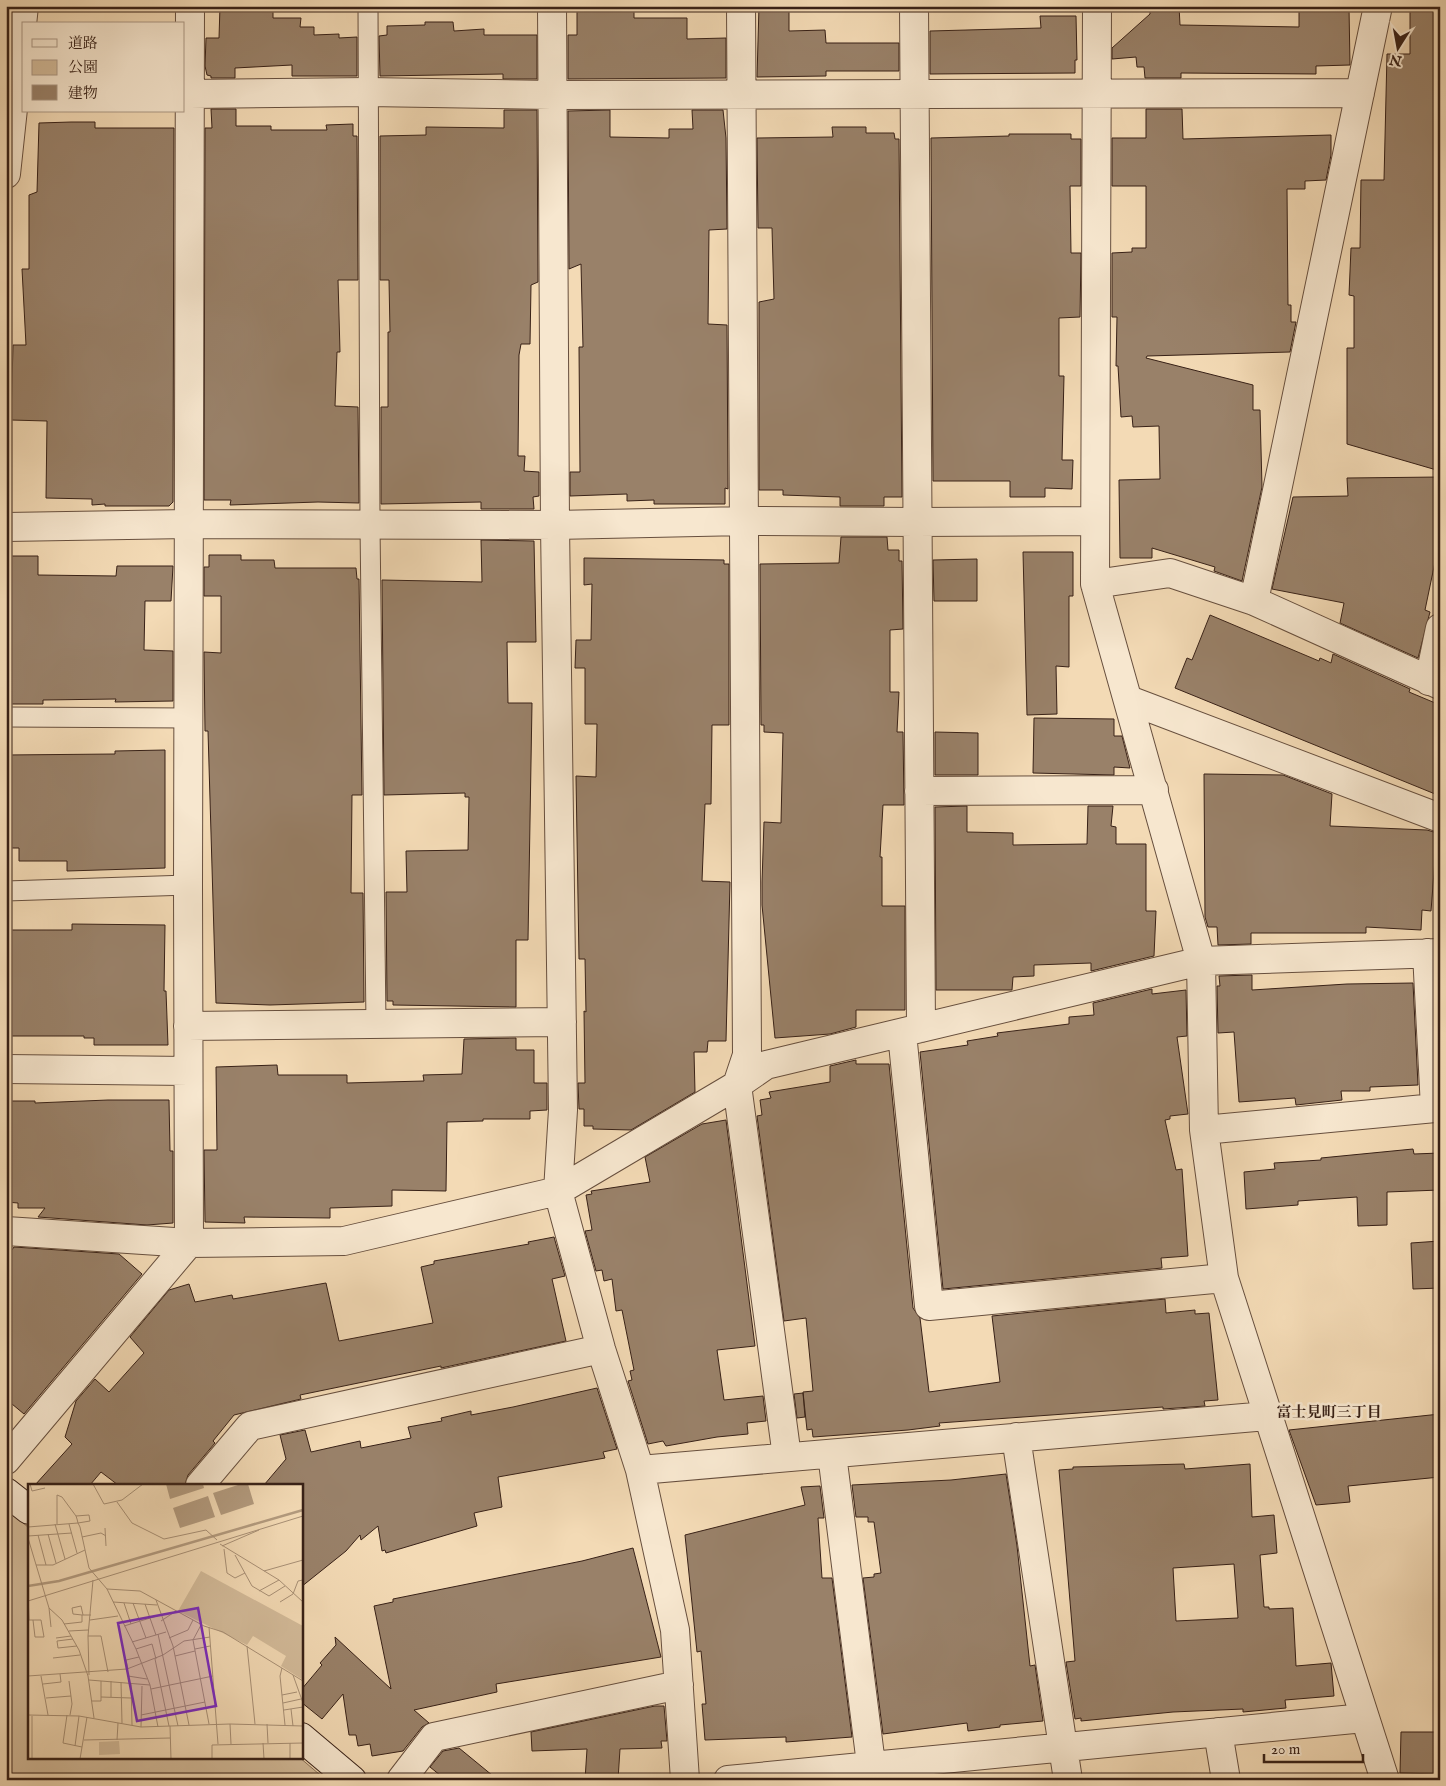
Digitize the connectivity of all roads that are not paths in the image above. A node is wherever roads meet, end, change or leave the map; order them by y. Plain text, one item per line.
1 (24, 6) edge
2 (190, 6) edge
3 (368, 6) edge
4 (552, 6) edge
5 (741, 6) edge
6 (914, 6) edge
7 (1097, 6) edge
8 (1378, 6) edge
9 (22, 22) edge
10 (22, 25) edge
11 (368, 92) junction
12 (1360, 93) junction
13 (190, 94) junction
14 (742, 94) junction
15 (914, 94) junction
16 (1096, 94) junction
17 (551, 95) junction
18 (6, 174) edge
19 (746, 520) junction
20 (1094, 521) junction
21 (916, 522) junction
22 (188, 524) junction
23 (370, 524) junction
24 (554, 525) junction
25 (6, 527) edge
26 (1095, 584) junction
27 (1254, 602) junction
28 (1440, 628) edge
29 (1434, 683) edge
30 (1129, 700) junction
31 (6, 717) edge
32 (188, 718) junction
33 (1154, 790) junction
34 (919, 791) junction
35 (1440, 818) edge
36 (188, 885) junction
37 (6, 891) edge
38 (1433, 953) edge
39 (1201, 961) junction
40 (562, 1022) junction
41 (376, 1024) junction
42 (188, 1026) junction
43 (912, 1031) junction
44 (6, 1069) edge
45 (188, 1071) junction
46 (737, 1085) junction
47 (1204, 1130) junction
48 (558, 1191) junction
49 (6, 1231) edge
50 (189, 1243) junction
51 (1224, 1278) junction
52 (601, 1349) junction
53 (1267, 1416) junction
54 (1016, 1437) junction
55 (832, 1454) junction
56 (787, 1457) junction
57 (6, 1460) edge
58 (640, 1470) junction
59 (201, 1484) edge
60 (6, 1492) edge
61 (28, 1509) edge
62 (679, 1685) junction
63 (1364, 1718) junction
64 (1218, 1732) junction
65 (302, 1738) edge
66 (1063, 1747) junction
67 (872, 1773) edge
68 (352, 1780) edge
69 (401, 1780) edge
70 (685, 1780) edge
71 (728, 1780) edge
72 (1068, 1780) edge
73 (1226, 1780) edge
74 (1385, 1780) edge

1 - 9 street
2 - 13 street
3 - 11 lane
4 - 17 street
5 - 14 street
6 - 15 street
7 - 16 street
8 - 12 street
10 - 18 street
11 - 13 street
11 - 17 street
11 - 23 lane
12 - 16 street
12 - 27 street
13 - 22 street
14 - 15 street
14 - 17 street
14 - 19 street
15 - 16 street
15 - 21 street
16 - 20 street
17 - 24 street
19 - 21 street
19 - 24 street
19 - 46 street
20 - 21 street
20 - 26 street
21 - 34 street
22 - 23 street
22 - 25 street
22 - 32 street
23 - 24 street
23 - 41 lane
24 - 40 street
26 - 27 street
26 - 30 street
27 - 29 street
28 - 29 street
30 - 33 street
30 - 35 street
31 - 32 lane
32 - 36 street
33 - 34 street
33 - 39 street
34 - 43 street
36 - 37 lane
36 - 42 street
38 - 39 street
38 - 47 street
39 - 43 street
39 - 47 street
40 - 41 street
40 - 48 street
41 - 42 street
42 - 45 street
43 - 46 street
43 - 51 street
44 - 45 street
45 - 50 street
46 - 48 street
46 - 56 street
47 - 51 street
48 - 50 street
48 - 52 street
49 - 50 street
50 - 57 street
51 - 53 street
52 - 58 street
52 - 59 street
53 - 54 street
53 - 63 street
54 - 55 street
54 - 66 street
55 - 56 street
55 - 67 street
56 - 58 street
58 - 62 street
60 - 61 street
62 - 69 street
62 - 70 street
63 - 64 street
63 - 74 street
64 - 66 street
64 - 73 street
65 - 68 street
66 - 67 street
66 - 72 street
67 - 71 street

